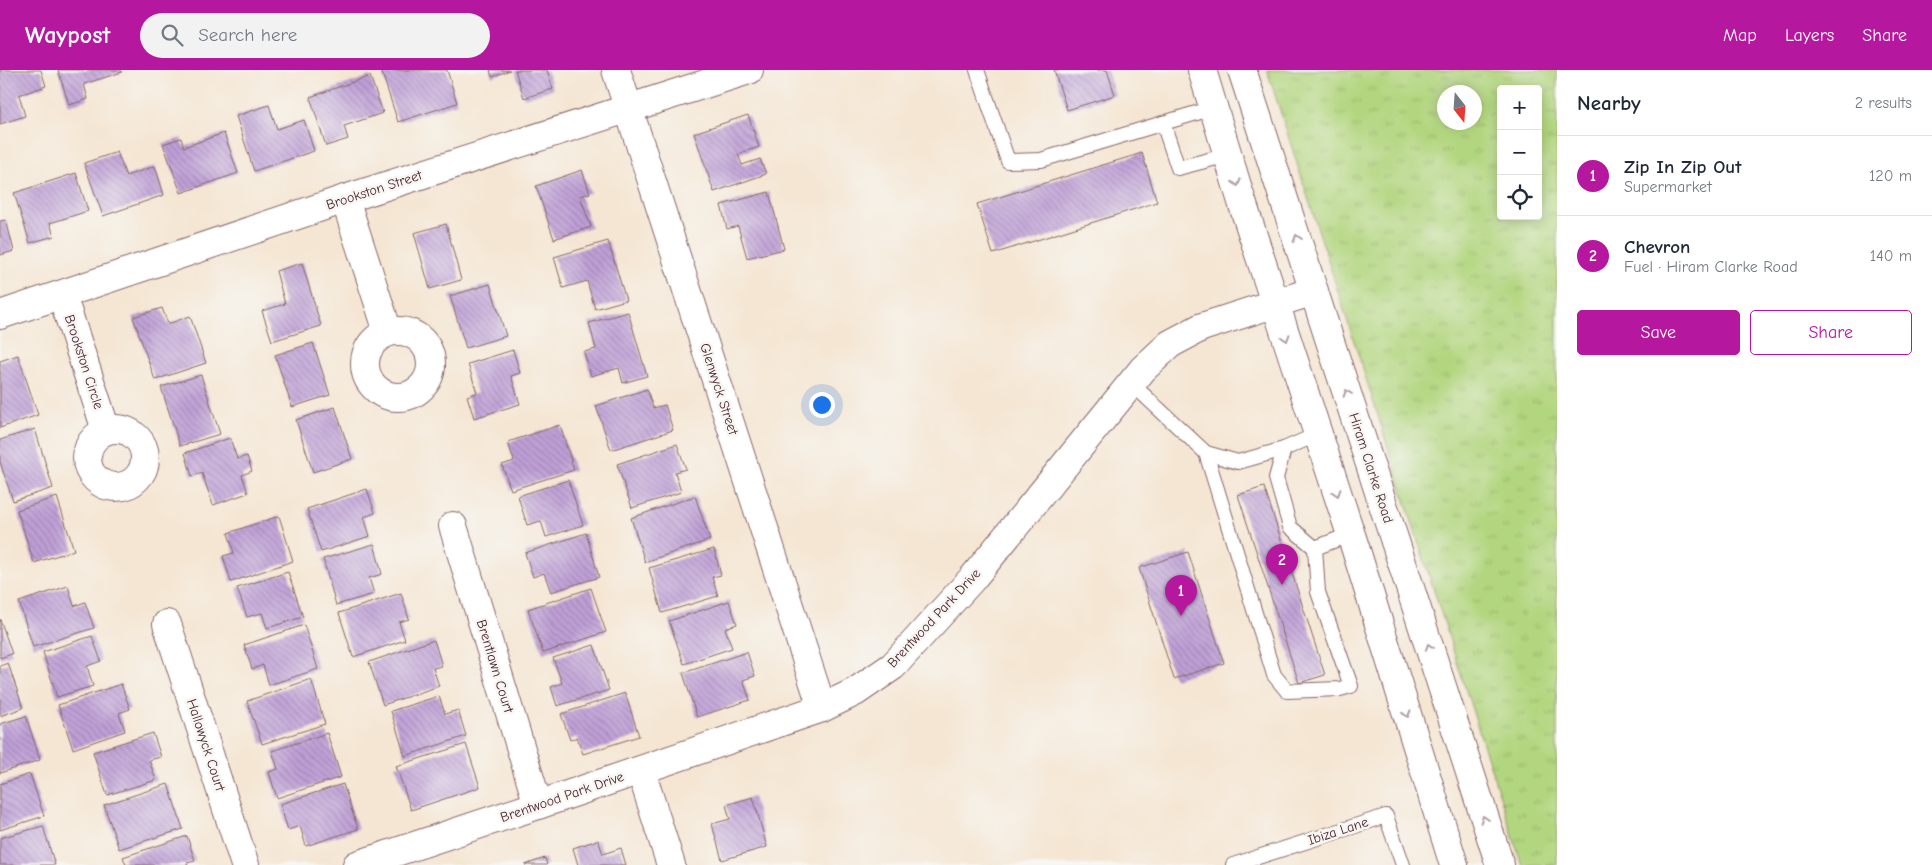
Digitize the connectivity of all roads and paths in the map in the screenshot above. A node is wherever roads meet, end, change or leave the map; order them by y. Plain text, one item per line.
1 (616, 70) edge
2 (749, 70) edge
3 (978, 70) edge
4 (1202, 70) edge
5 (1242, 70) edge
6 (1213, 108) junction
7 (629, 109) junction
8 (1163, 124) junction
9 (1228, 154) junction
10 (345, 199) junction
11 (1314, 291) junction
12 (62, 295) junction
13 (1276, 304) junction
14 (0, 315) edge
15 (388, 332) dead end
16 (1131, 383) junction
17 (106, 430) dead end
18 (1318, 434) junction
19 (1284, 449) junction
20 (1206, 453) junction
21 (452, 526) dead end
22 (1350, 534) junction
23 (1315, 548) junction
24 (167, 624) dead end
25 (1438, 676) junction
26 (1398, 686) junction
27 (822, 708) junction
28 (641, 771) junction
29 (538, 806) junction
30 (245, 865) edge
31 (358, 865) edge
32 (671, 865) edge
33 (1233, 865) edge
34 (1403, 865) edge
35 (1454, 865) edge
36 (1500, 865) edge

1 - 7 street, Glenwyck Street
2 - 7 street, Brookston Street
3 - 8 lane
4 - 6 street
11 -> 5 street, Hiram Clarke Road
6 - 8 lane
6 - 9 street
7 - 10 street, Brookston Street
7 - 27 street, Glenwyck Street
8 - 9 lane
9 -> 13 street
10 - 12 street, Brookston Street
10 - 15 street
11 - 13 street, Brentwood Park Drive
25 -> 11 street, Hiram Clarke Road
12 - 14 street, Brookston Street
12 - 17 street, Brookston Circle
13 - 16 street, Brentwood Park Drive
13 -> 18 street
16 - 20 lane
16 - 27 street, Brentwood Park Drive
18 - 19 lane
18 -> 22 street
19 - 20 lane
19 - 23 lane
20 - 23 lane
21 - 29 street, Brentlawn Court
22 - 23 lane
22 - 26 street
24 - 30 street, Hallowyck Court
25 - 26 street
36 -> 25 street, Hiram Clarke Road
26 -> 35 street
27 - 28 street, Brentwood Park Drive
28 - 29 street, Brentwood Park Drive
28 - 32 street
29 - 31 street, Brentwood Park Drive
33 - 34 lane, Ibiza Lane

